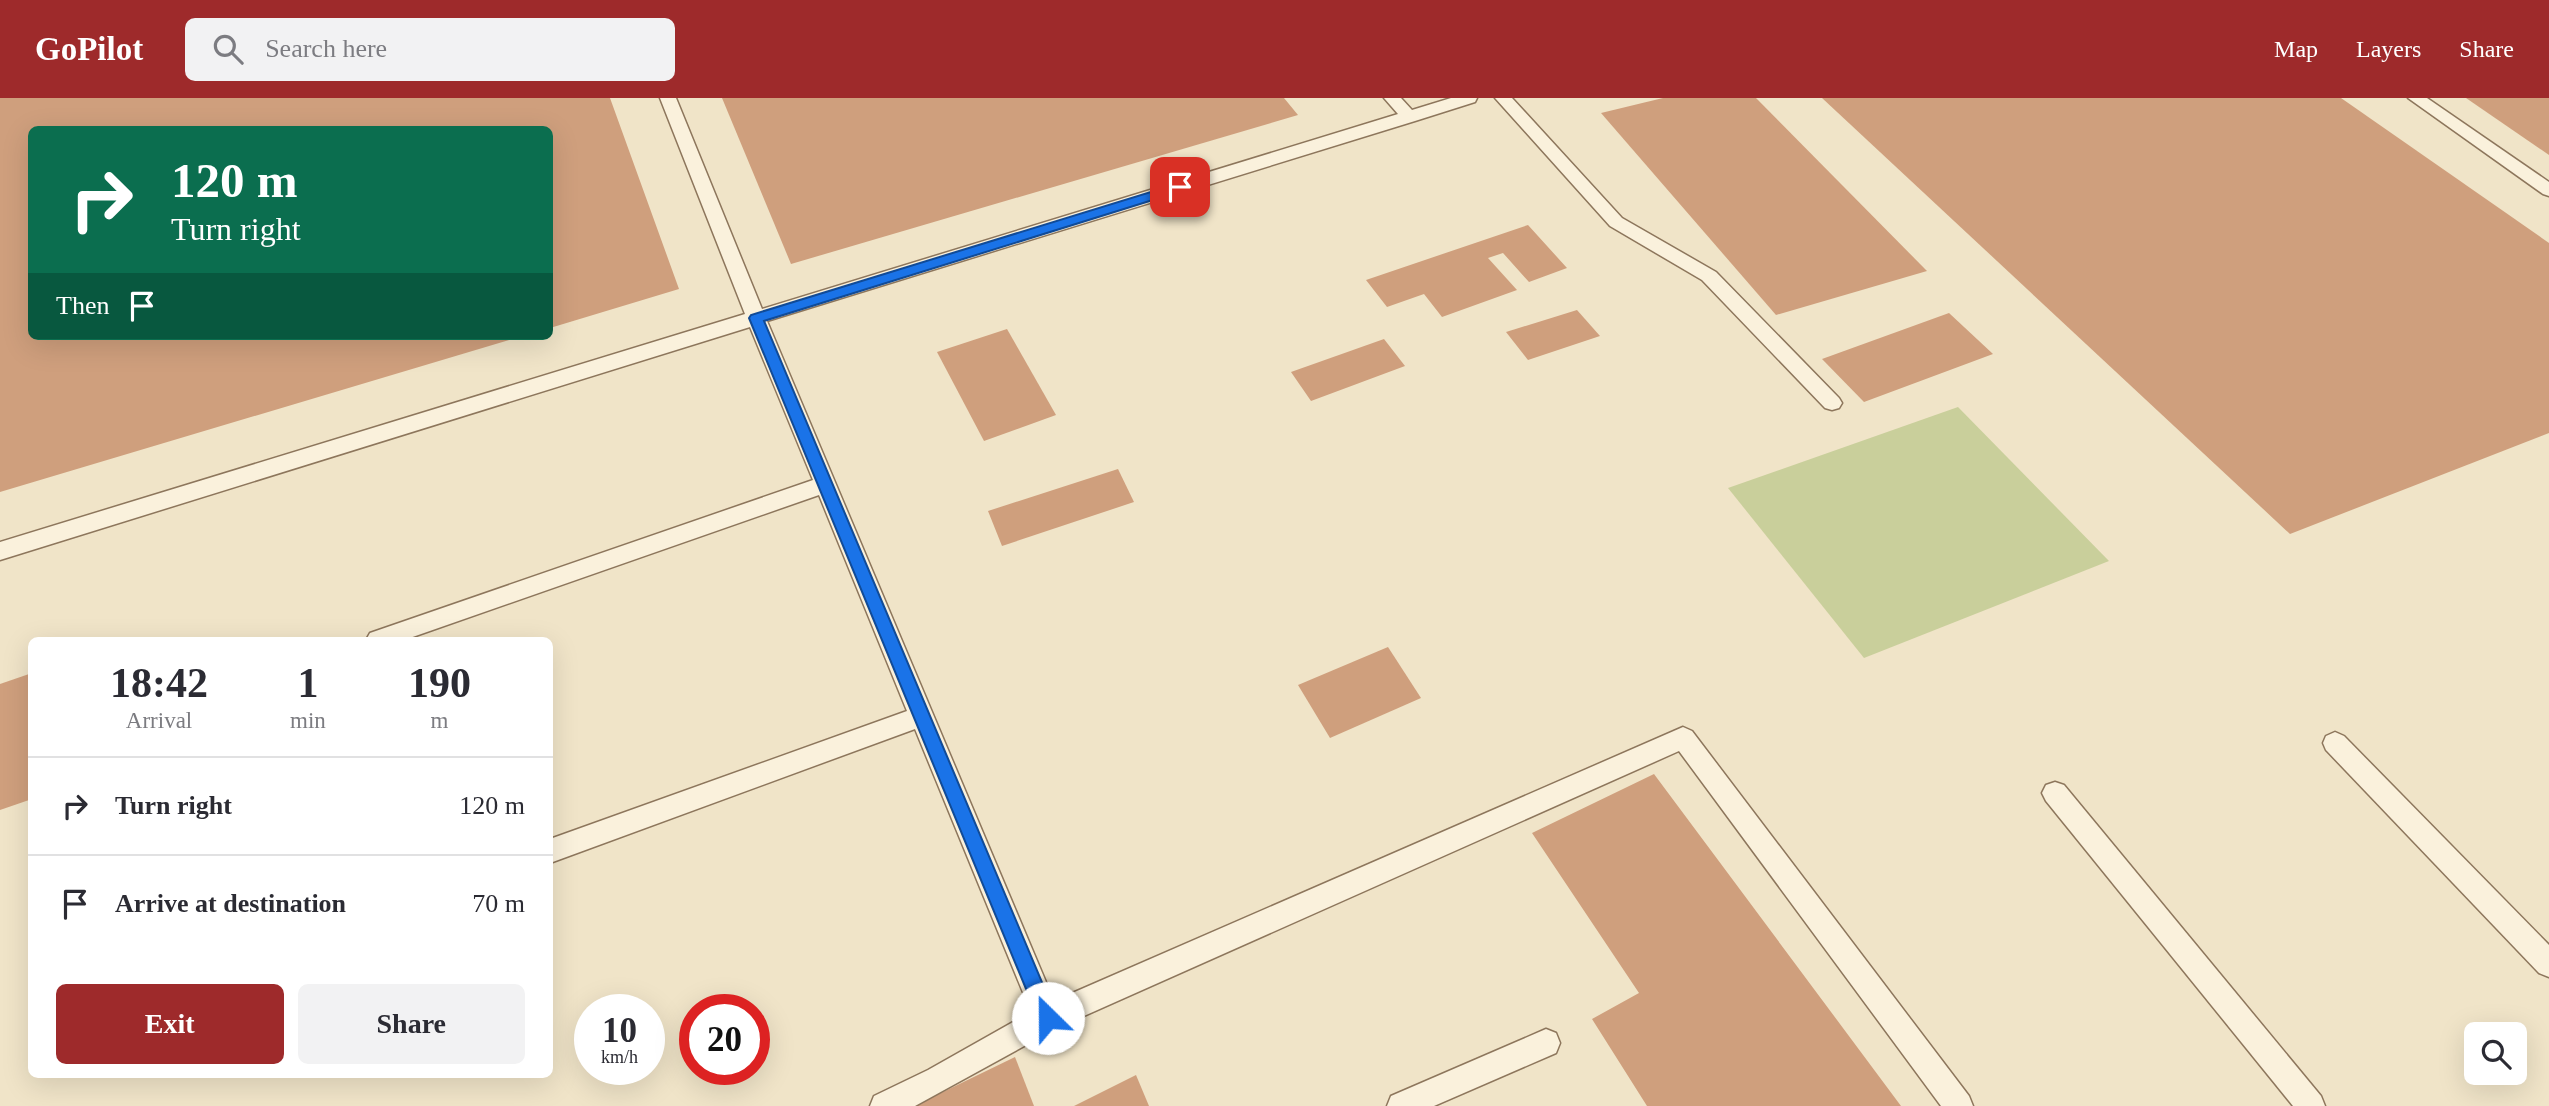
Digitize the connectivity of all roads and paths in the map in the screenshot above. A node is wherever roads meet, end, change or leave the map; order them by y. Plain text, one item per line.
1 (668, 98) edge
2 (1392, 98) edge
3 (1469, 98) edge
4 (1503, 98) edge
5 (2416, 98) edge
6 (1409, 117) junction
7 (2549, 190) edge
8 (756, 318) junction
9 (1832, 403) dead end
10 (825, 484) junction
11 (0, 551) edge
12 (387, 637) edge
13 (922, 716) junction
14 (2335, 743) dead end
15 (2055, 793) dead end
16 (553, 850) edge
17 (2549, 964) edge
18 (1048, 1018) junction
19 (1546, 1043) dead end
20 (884, 1106) edge
21 (1401, 1106) edge
22 (1959, 1106) edge
23 (2311, 1106) edge

1 - 8 lane
2 - 6 lane
3 - 6 lane
4 - 9 lane
5 - 7 lane
6 - 8 lane
8 - 10 lane
8 - 11 lane
10 - 12 lane
10 - 13 lane
13 - 16 lane
13 - 18 lane
14 - 17 lane
15 - 23 lane
18 - 20 lane
18 - 22 lane
19 - 21 lane

